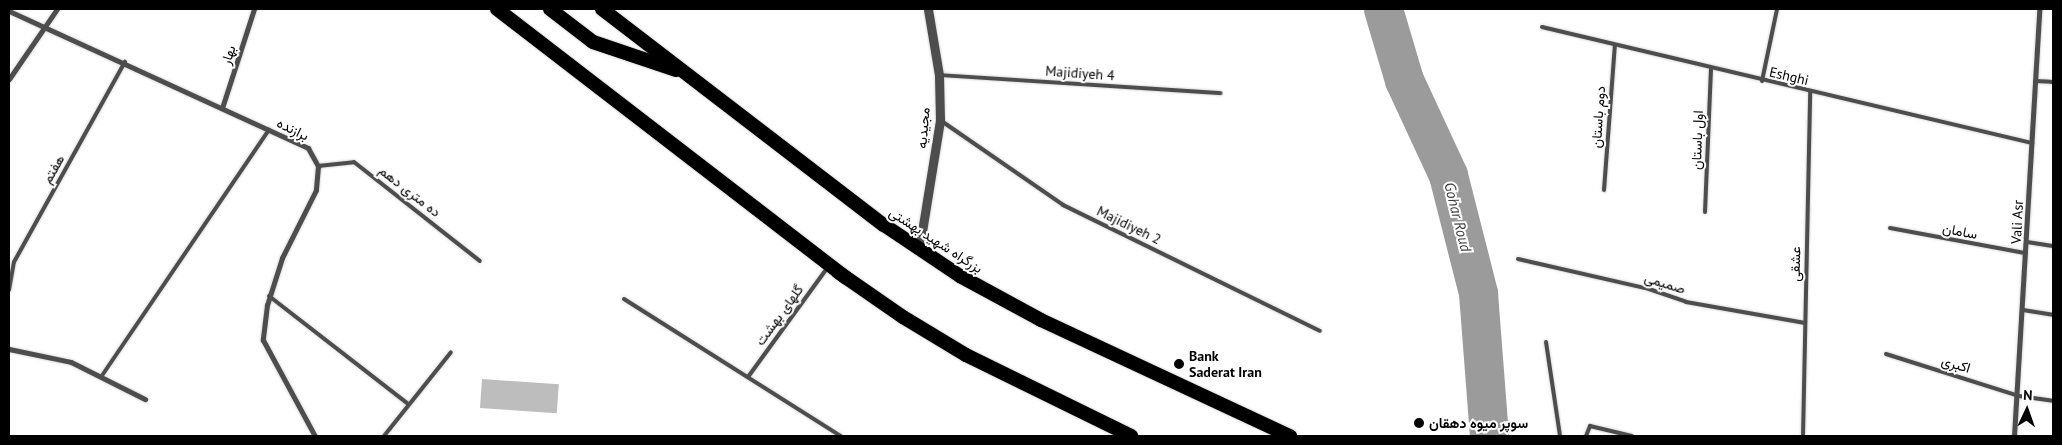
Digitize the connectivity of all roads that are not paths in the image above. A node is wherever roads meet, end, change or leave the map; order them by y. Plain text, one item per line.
1 (57, 9) edge
2 (254, 9) edge
3 (550, 9) edge
4 (602, 9) edge
5 (928, 9) edge
6 (1777, 9) edge
7 (2039, 9) edge
8 (9, 11) edge
9 (505, 11) edge
10 (45, 26) junction
11 (1542, 27) dead end
12 (1615, 45) junction
13 (125, 62) junction
14 (1711, 68) junction
15 (686, 74) junction
16 (938, 75) junction
17 (9, 80) edge
18 (1762, 81) junction
19 (2035, 81) junction
20 (2053, 82) edge
21 (1810, 92) junction
22 (1220, 93) dead end
23 (222, 108) junction
24 (940, 120) junction
25 (269, 130) junction
26 (2032, 143) junction
27 (318, 166) junction
28 (1604, 190) dead end
29 (1705, 212) dead end
30 (1890, 228) dead end
31 (2027, 242) junction
32 (2053, 246) edge
33 (919, 250) junction
34 (2026, 254) junction
35 (1518, 259) dead end
36 (480, 261) dead end
37 (829, 265) joint
38 (846, 278) junction
39 (9, 290) edge
40 (269, 296) junction
41 (624, 299) dead end
42 (2023, 310) junction
43 (2053, 315) edge
44 (1805, 323) junction
45 (1320, 331) dead end
46 (1546, 342) dead end
47 (9, 350) edge
48 (451, 352) dead end
49 (1886, 354) dead end
50 (101, 377) junction
51 (748, 378) junction
52 (2019, 396) junction
53 (145, 399) dead end
54 (2053, 401) edge
55 (408, 404) junction
56 (315, 436) edge
57 (384, 436) edge
58 (841, 436) edge
59 (1132, 436) edge
60 (1290, 436) edge
61 (1560, 436) edge
62 (1586, 436) edge
63 (1632, 436) edge
64 (1803, 436) edge
65 (2014, 436) edge

1 - 10 street
2 - 23 street, بهار
3 - 15 highway
4 - 15 highway, بزرگراه شهید بهشتی
5 - 16 street, مجیدیه
6 - 18 lane
7 - 19 street, Vali Asr
8 - 10 street, برازنده
9 - 38 highway
10 - 13 street, برازنده
10 - 17 street
11 - 12 lane, Eshghi
12 - 14 lane, Eshghi
12 - 28 lane, دوم باستان
13 - 23 street, برازنده
13 - 39 lane, هفتم
14 - 18 lane, Eshghi
14 - 29 lane, اول باستان
15 - 33 highway, بزرگراه شهید بهشتی
16 - 22 lane, Majidiyeh 4
16 - 24 street, مجیدیه
18 - 21 lane, Eshghi
19 - 20 lane
19 - 26 street, Vali Asr
21 - 26 lane, Eshghi
21 - 44 lane, عشقی
23 - 25 street, برازنده
24 - 33 street, مجیدیه
24 - 45 lane, Majidiyeh 2
25 - 27 street, برازنده
25 - 50 lane
26 - 31 street, Vali Asr
27 - 36 lane, ده متری دهم
27 - 40 street
30 - 34 lane, سامان
31 - 32 lane
31 - 34 street, Vali Asr
33 - 60 highway, بزرگراه شهید بهشتی
34 - 42 street, Vali Asr
35 - 44 lane, صمیمی
37 - 38 highway
37 - 51 lane, گلهای بهشت
38 - 59 highway
40 - 55 lane
40 - 56 street
41 - 51 lane
42 - 43 lane
42 - 52 street, Vali Asr
44 - 64 lane, عشقی
46 - 61 lane
47 - 50 street
48 - 55 lane
49 - 52 lane, اکبری
50 - 53 street
51 - 58 lane
52 - 54 lane, اکبری
52 - 65 street, Vali Asr
55 - 57 lane
62 - 63 lane

